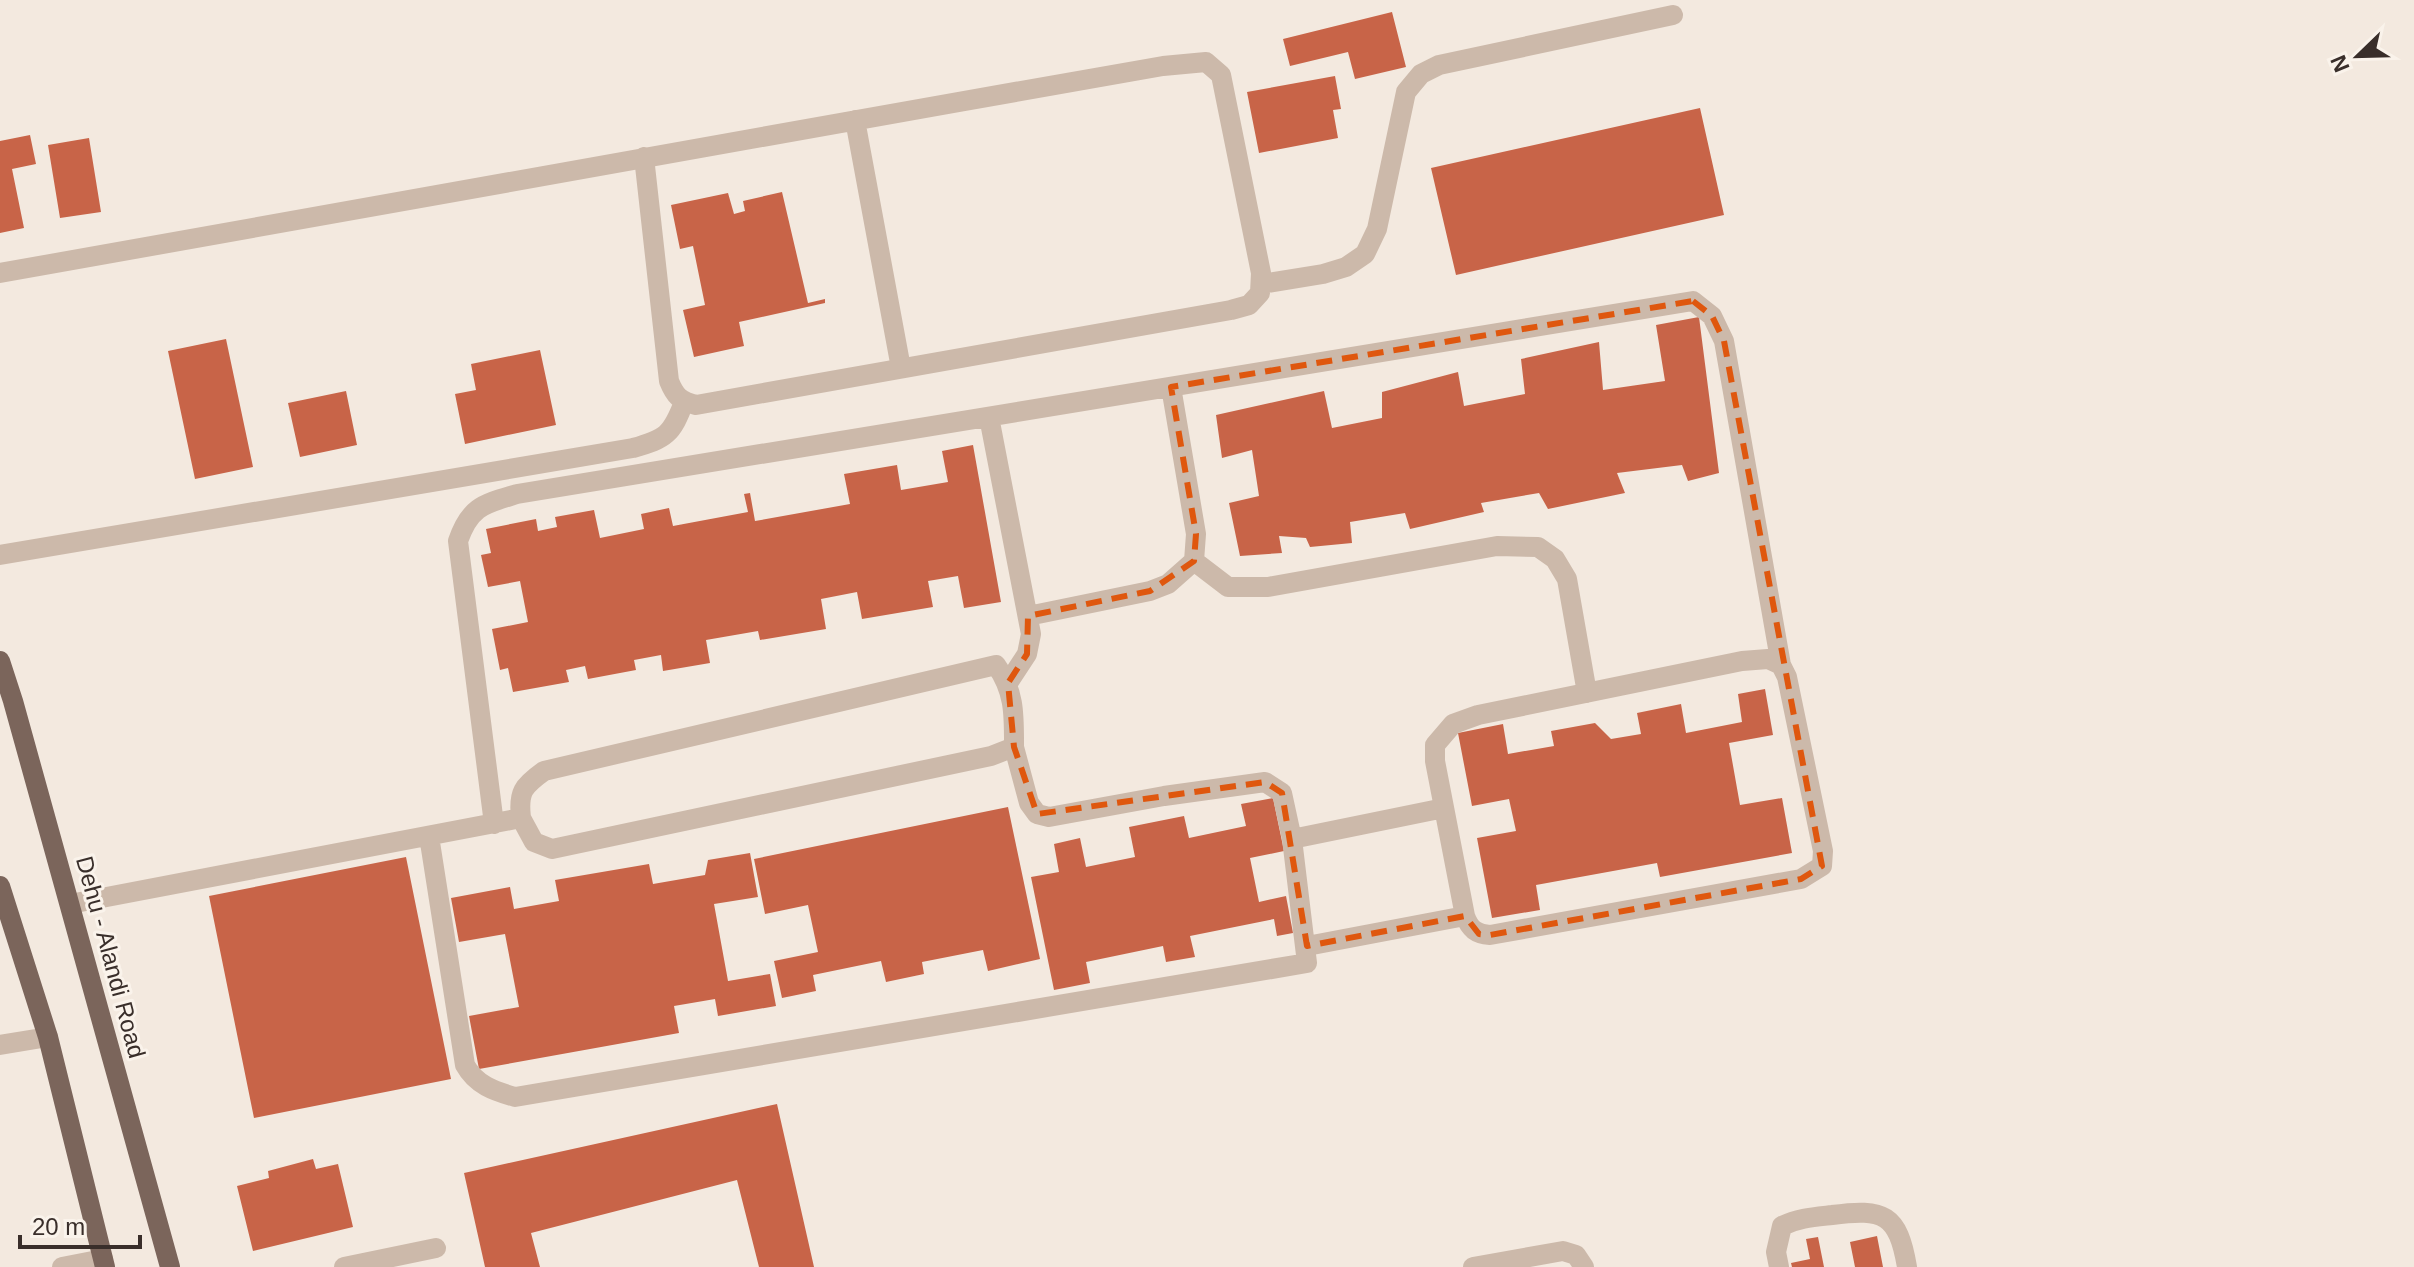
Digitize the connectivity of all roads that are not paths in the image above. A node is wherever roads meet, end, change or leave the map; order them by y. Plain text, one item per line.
1 (1673, 15) dead end
2 (855, 120) junction
3 (644, 157) junction
4 (0, 273) edge
5 (1261, 284) junction
6 (901, 368) junction
7 (1171, 387) junction
8 (684, 402) junction
9 (989, 417) junction
10 (0, 555) edge
11 (1194, 561) junction
12 (1028, 616) junction
13 (0, 661) edge
14 (1781, 665) junction
15 (1008, 683) junction
16 (1587, 693) junction
17 (1014, 747) junction
18 (1444, 808) junction
19 (521, 818) junction
20 (494, 824) junction
21 (429, 836) junction
22 (1292, 839) junction
23 (0, 886) edge
24 (70, 904) junction
25 (1465, 916) junction
26 (1307, 946) junction
27 (48, 1037) junction
28 (0, 1045) edge
29 (436, 1248) dead end
30 (104, 1263) edge
31 (62, 1267) edge
32 (170, 1267) edge
33 (344, 1267) edge
34 (1473, 1267) edge
35 (1584, 1267) edge
36 (1779, 1267) edge
37 (1907, 1267) edge

1 - 5 street
2 - 3 street
2 - 5 street
2 - 6 street
3 - 4 street
3 - 8 street
5 - 6 street
6 - 8 street
7 - 9 street
7 - 11 street
7 - 14 street
8 - 10 street
9 - 12 street
9 - 20 street
11 - 12 street
11 - 16 street
12 - 15 street
13 - 24 main road, Dehu - Alandi Road
14 - 16 street
14 - 25 street
15 - 17 street
15 - 19 street
16 - 18 street
17 - 19 street
17 - 22 street
18 - 22 street
18 - 25 street
19 - 20 street
20 - 21 street
21 - 24 street
21 - 26 street
22 - 26 street
23 - 27 main road
24 - 32 main road, Dehu - Alandi Road
25 - 26 street
27 - 28 street
27 - 30 main road
29 - 33 street
30 - 31 street
34 - 35 street
36 - 37 street

